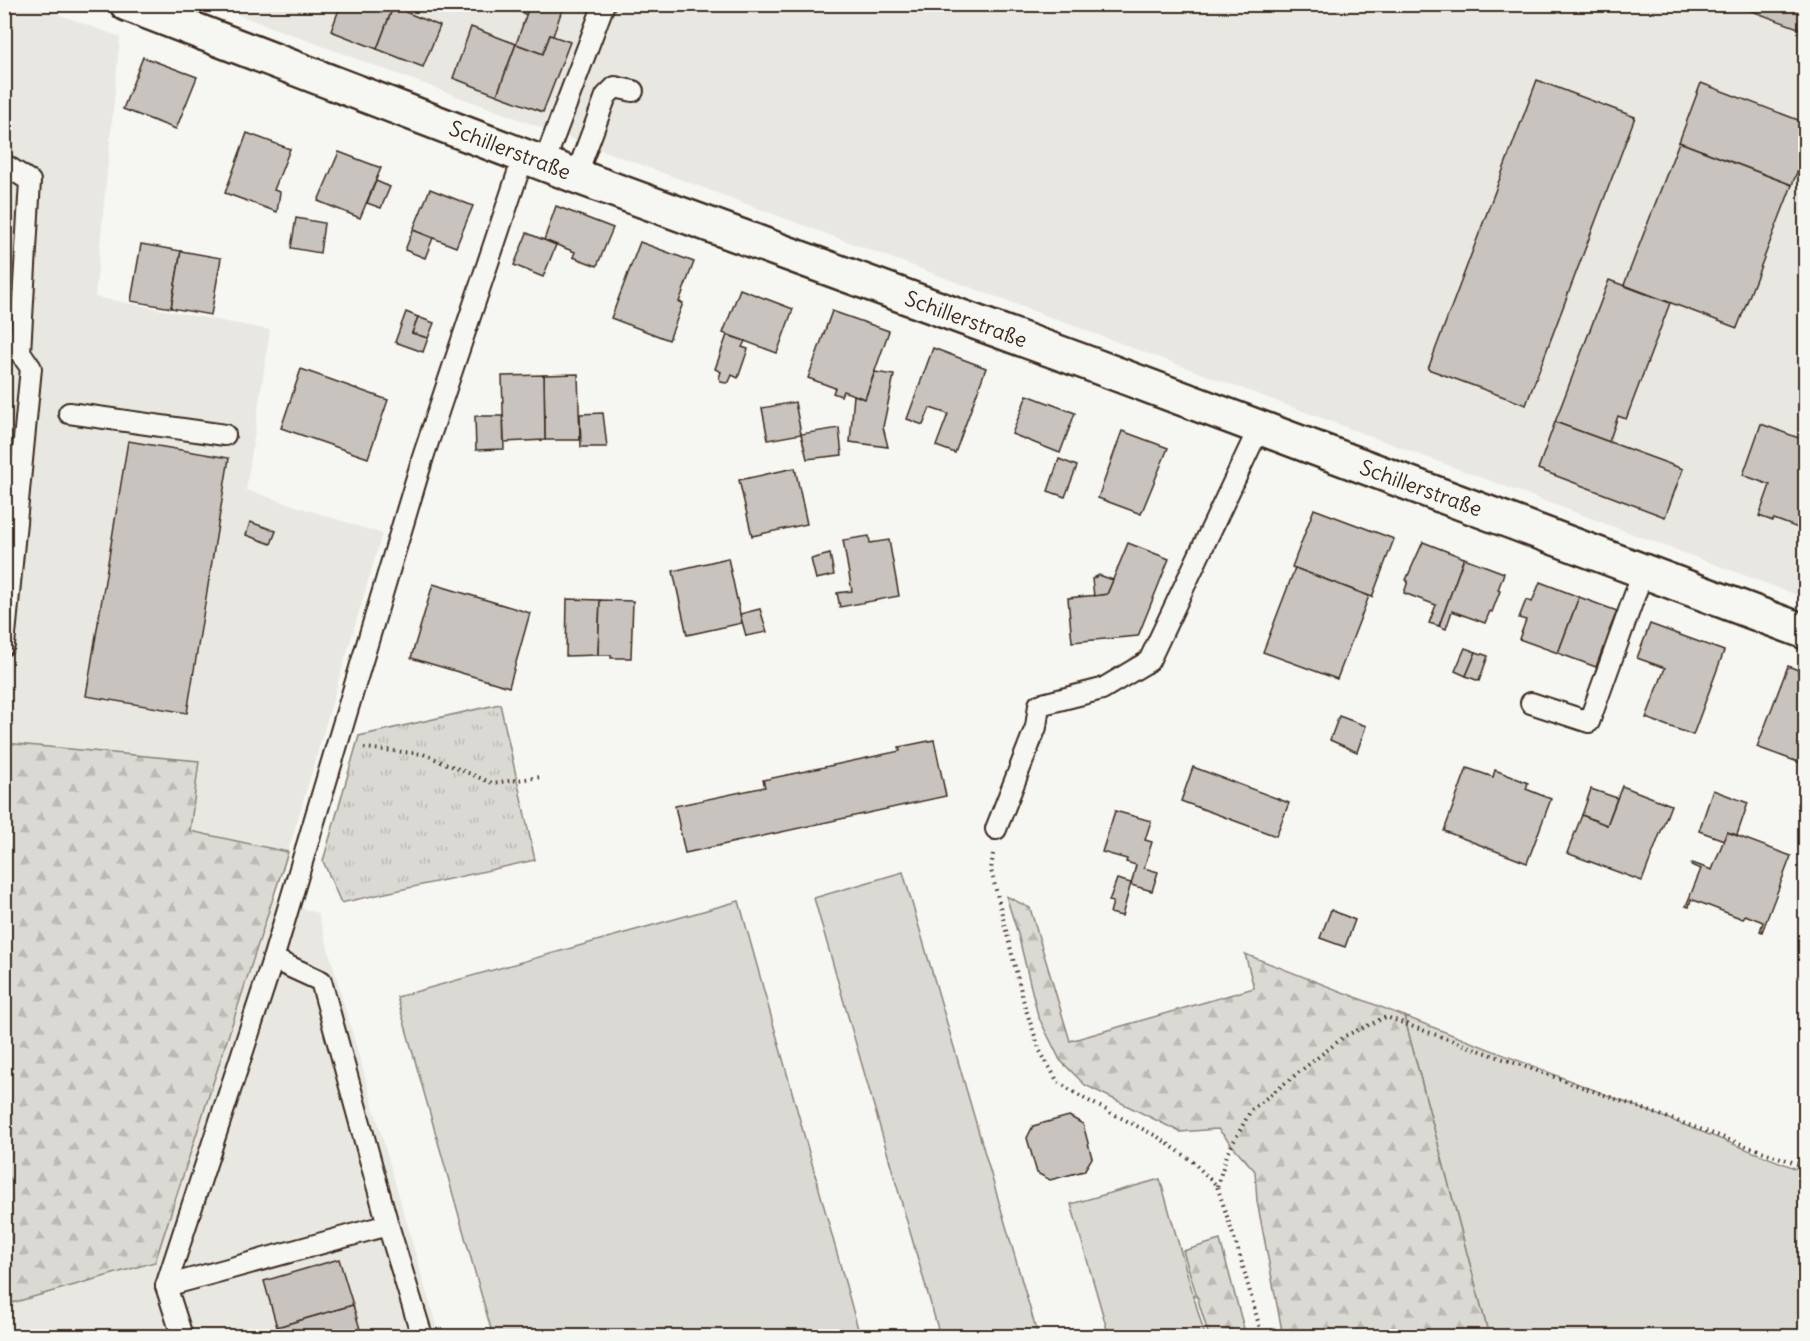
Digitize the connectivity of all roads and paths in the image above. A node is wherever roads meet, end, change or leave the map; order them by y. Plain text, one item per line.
1 (127, 4) edge
2 (604, 4) edge
3 (633, 91) dead end
4 (534, 159) junction
5 (4, 164) edge
6 (576, 176) junction
7 (69, 413) dead end
8 (1259, 428) junction
9 (225, 435) dead end
10 (1644, 572) junction
11 (1806, 632) edge
12 (4, 645) edge
13 (1531, 703) dead end
14 (337, 745) junction
15 (542, 777) dead end
16 (996, 829) joint
17 (273, 959) junction
18 (1806, 1167) edge
19 (1217, 1186) junction
20 (388, 1225) junction
21 (166, 1286) junction
22 (182, 1336) edge
23 (422, 1336) edge
24 (1262, 1336) edge

1 - 4 street, Schillerstraße
2 - 4 lane
3 - 6 lane
4 - 6 street, Schillerstraße
4 - 14 lane
5 - 12 lane
6 - 8 street, Schillerstraße
7 - 9 lane
8 - 10 street, Schillerstraße
8 - 16 lane
10 - 11 street, Schillerstraße
10 - 13 lane
14 - 15 path
14 - 17 lane
16 - 19 path
17 - 20 lane
17 - 21 lane
18 - 19 path
19 - 24 path
20 - 21 lane
20 - 23 lane
21 - 22 lane

